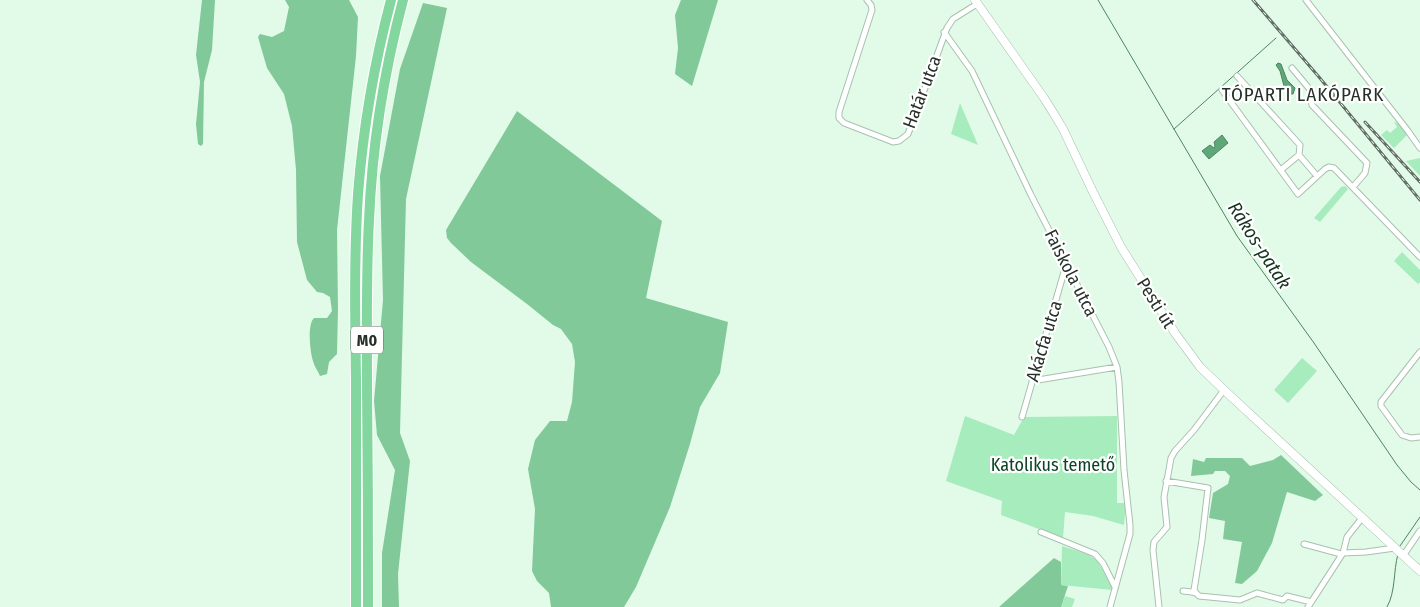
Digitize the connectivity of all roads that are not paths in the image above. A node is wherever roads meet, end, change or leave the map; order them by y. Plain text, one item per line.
1 (391, 0) edge
2 (403, 0) edge
3 (867, 0) edge
4 (1306, 0) edge
5 (976, 2) edge
6 (944, 32) junction
7 (1292, 68) dead end
8 (1237, 76) dead end
9 (1222, 90) dead end
10 (1420, 148) edge
11 (1299, 156) junction
12 (1282, 169) junction
13 (1317, 176) junction
14 (1353, 187) junction
15 (1420, 257) edge
16 (1066, 266) junction
17 (1420, 353) edge
18 (1117, 368) junction
19 (1032, 381) junction
20 (1224, 390) junction
21 (1022, 417) dead end
22 (1420, 437) edge
23 (1166, 482) junction
24 (1362, 518) junction
25 (1420, 531) edge
26 (1041, 532) dead end
27 (1380, 535) junction
28 (1304, 544) dead end
29 (1395, 548) junction
30 (1380, 550) junction
31 (1342, 554) junction
32 (1403, 556) junction
33 (1420, 571) edge
34 (1115, 587) junction
35 (1183, 591) dead end
36 (1196, 593) junction
37 (1310, 605) edge
38 (356, 607) edge
39 (368, 607) edge
40 (1110, 607) edge
41 (1159, 607) edge

1 - 38 highway, M0
2 - 39 highway, M0
3 - 6 street, Határ utca
4 - 10 street
5 - 6 street, Határ utca
5 - 20 main road, Pesti út
6 - 16 street, Faiskola utca
7 - 14 street
8 - 11 street
9 - 12 street
11 - 12 street
11 - 13 street
12 - 13 street
13 - 14 street
14 - 15 street
16 - 18 street, Faiskola utca
16 - 19 street, Akácfa utca
17 - 22 street
18 - 19 street
18 - 34 street, Faiskola utca
19 - 21 street, Akácfa utca
20 - 23 street
20 - 24 main road, Pesti út
23 - 36 street
23 - 41 street
24 - 27 main road, Pesti út
24 - 31 street
25 - 32 street
26 - 34 street
27 - 29 main road, Pesti út
27 - 30 street
28 - 31 street
29 - 30 street
29 - 32 main road, Pesti út
30 - 31 street
31 - 37 street
32 - 33 main road, Pesti út
34 - 40 street, Faiskola utca
35 - 36 street
36 - 37 street

